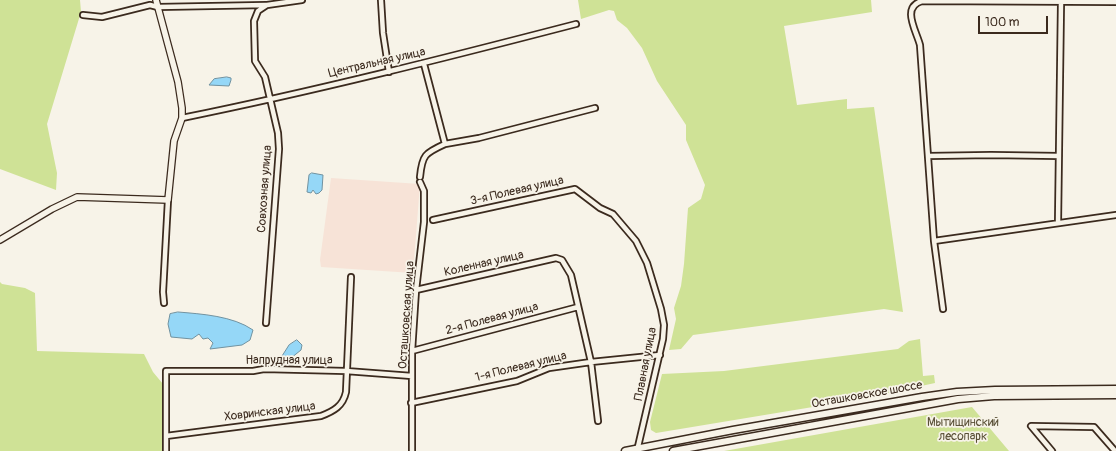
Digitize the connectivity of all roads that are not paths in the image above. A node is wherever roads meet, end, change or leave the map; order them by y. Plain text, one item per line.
1 (156, 0) edge
2 (302, 0) edge
3 (381, 0) edge
4 (1061, 2) junction
5 (1116, 2) edge
6 (267, 5) junction
7 (158, 7) junction
8 (83, 15) dead end
9 (576, 24) dead end
10 (424, 64) junction
11 (389, 72) junction
12 (270, 100) junction
13 (595, 108) dead end
14 (182, 118) junction
15 (445, 144) junction
16 (928, 156) junction
17 (1058, 156) junction
18 (168, 200) junction
19 (600, 208) joint
20 (1116, 215) edge
21 (433, 220) dead end
22 (1058, 223) junction
23 (0, 240) edge
24 (934, 241) junction
25 (351, 277) dead end
26 (416, 290) junction
27 (164, 303) dead end
28 (578, 306) junction
29 (943, 309) dead end
30 (266, 323) dead end
31 (412, 351) junction
32 (660, 355) junction
33 (591, 362) junction
34 (346, 371) junction
35 (412, 376) junction
36 (1116, 389) edge
37 (1116, 396) edge
38 (411, 403) junction
39 (598, 421) dead end
40 (166, 436) junction
41 (637, 450) edge
42 (166, 451) edge
43 (412, 451) edge
44 (625, 451) edge
45 (674, 451) edge
46 (1052, 451) edge
47 (1115, 451) edge

1 - 7 street
2 - 6 street
3 - 11 street
4 - 5 street
4 - 16 street
4 - 17 street
6 - 7 street
6 - 12 street, Совхозная улица
7 - 8 street
7 - 14 street
9 - 10 street, Центральная улица
10 - 11 street, Центральная улица
10 - 15 street
11 - 12 street, Центральная улица
12 - 14 street, Центральная улица
12 - 30 street, Совхозная улица
13 - 15 street, Осташковская улица
14 - 18 street
15 - 26 street, Осташковская улица
16 - 17 street
16 - 24 street
17 - 22 street
18 - 23 street
18 - 27 street
19 - 21 street, 3-я Полевая улица
19 - 32 street, Плавная улица
20 - 22 street
22 - 24 street
24 - 29 street
25 - 34 street, Ховринская улица
26 - 28 street, Коленная улица
26 - 31 street, Осташковская улица
28 - 31 street, 2-я Полевая улица
28 - 33 street
31 - 35 street, Осташковская улица
32 - 33 street, 1-я Полевая улица
32 - 41 street, Плавная улица
33 - 38 street, 1-я Полевая улица
33 - 39 street
34 - 35 street, Напрудная улица
34 - 40 street, Ховринская улица
34 - 40 street, Напрудная улица
35 - 38 street, Осташковская улица
36 - 41 main road, Осташковское шоссе
37 - 45 main road, Осташковское шоссе
38 - 43 street, Осташковская улица
40 - 42 street
41 - 44 main road, Осташковское шоссе
46 - 47 street

